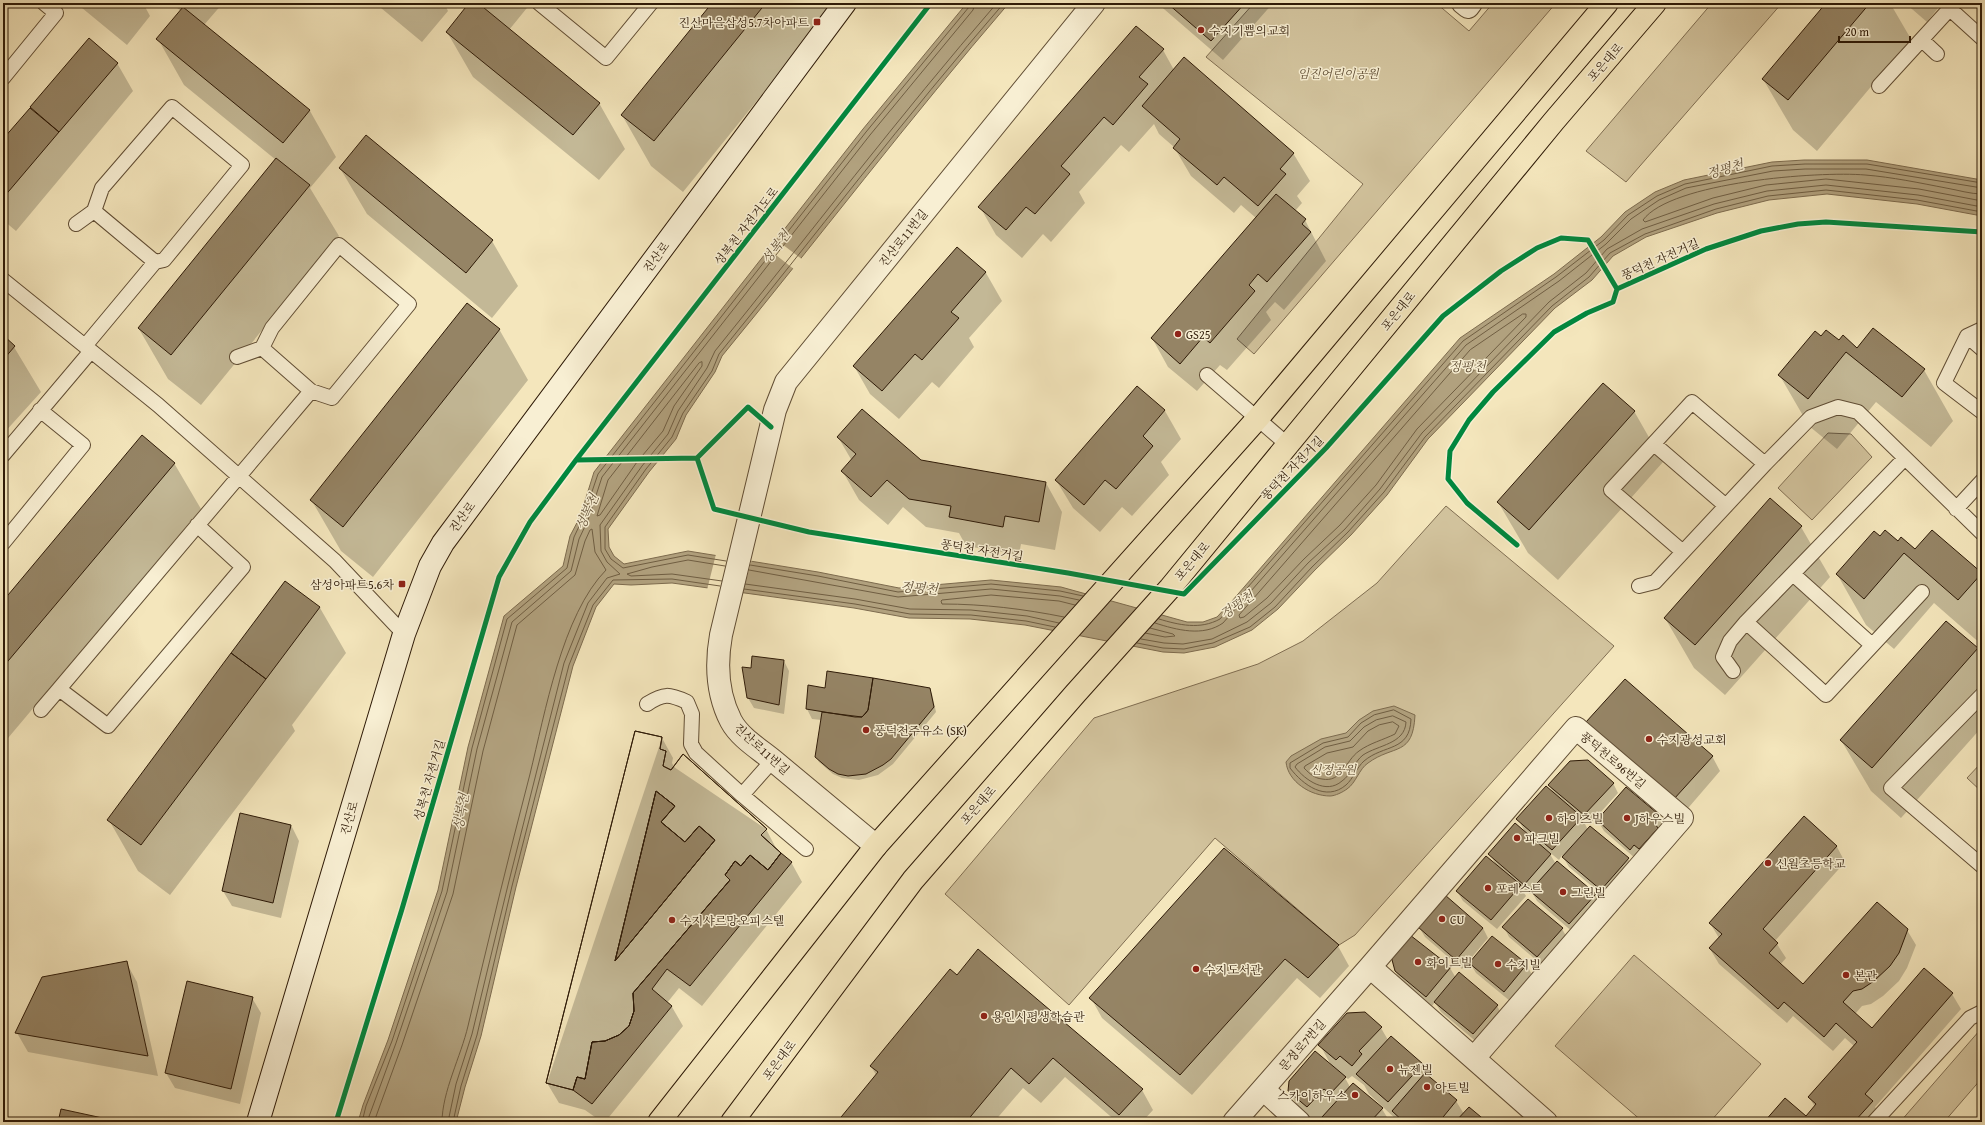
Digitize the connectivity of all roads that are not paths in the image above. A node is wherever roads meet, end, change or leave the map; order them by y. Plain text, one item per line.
1 (44, 3) edge
2 (539, 3) edge
3 (651, 3) edge
4 (845, 3) edge
5 (1094, 3) edge
6 (1463, 3) edge
7 (1471, 3) edge
8 (1607, 3) edge
9 (1655, 3) edge
10 (1953, 6) edge
11 (1982, 38) edge
12 (1922, 40) junction
13 (1937, 54) dead end
14 (3, 78) edge
15 (1879, 86) dead end
16 (94, 211) junction
17 (76, 224) dead end
18 (155, 262) junction
19 (3, 280) edge
20 (1982, 329) edge
21 (1967, 336) junction
22 (88, 348) junction
23 (262, 348) junction
24 (1982, 349) edge
25 (237, 357) dead end
26 (1207, 375) dead end
27 (311, 391) junction
28 (40, 410) junction
29 (1982, 412) edge
30 (1258, 418) junction
31 (1654, 444) junction
32 (1288, 445) junction
33 (3, 455) edge
34 (1905, 458) junction
35 (1765, 464) junction
36 (239, 477) junction
37 (1982, 481) edge
38 (1726, 506) junction
39 (1956, 509) junction
40 (197, 525) junction
41 (1982, 533) edge
42 (3, 543) edge
43 (1683, 552) junction
44 (1793, 574) junction
45 (1639, 586) dead end
46 (1922, 592) dead end
47 (1746, 622) junction
48 (404, 634) junction
49 (1872, 645) junction
50 (1733, 671) dead end
51 (59, 689) junction
52 (1982, 695) edge
53 (647, 704) dead end
54 (41, 710) dead end
55 (772, 760) junction
56 (742, 795) junction
57 (876, 846) junction
58 (806, 849) dead end
59 (1982, 866) edge
60 (1370, 967) junction
61 (1982, 1012) edge
62 (1474, 1058) junction
63 (1263, 1089) junction
64 (258, 1122) edge
65 (659, 1122) edge
66 (732, 1122) edge
67 (1234, 1122) edge
68 (1299, 1122) edge
69 (1546, 1122) edge
70 (1874, 1122) edge

1 - 14 lane
2 - 3 lane
4 - 48 street, 진산로
5 - 55 street, 진산로11번길
6 - 7 street
8 - 30 main road
9 - 32 main road, 포은대로
10 - 11 lane
10 - 12 lane
12 - 13 lane
12 - 15 lane
16 - 17 lane
16 - 18 lane
16 - 18 lane
18 - 22 lane
19 - 22 lane
20 - 21 lane
21 - 24 lane
21 - 29 lane
22 - 28 lane
22 - 36 lane
23 - 25 lane
23 - 27 lane
23 - 27 lane
26 - 30 lane
27 - 36 lane
28 - 33 lane
28 - 42 lane
30 - 32 lane
30 - 57 main road
31 - 35 lane
31 - 38 lane
31 - 43 lane
32 - 66 main road, 포은대로
34 - 35 lane
34 - 39 lane
34 - 44 lane
35 - 38 lane
36 - 40 lane
36 - 48 lane
37 - 39 lane
38 - 43 lane
39 - 41 lane
40 - 51 lane
40 - 51 lane
43 - 45 lane
44 - 47 lane
44 - 49 lane
46 - 49 lane
47 - 49 lane
47 - 50 lane
48 - 64 street, 진산로
51 - 54 lane
52 - 59 lane
53 - 56 lane
55 - 56 lane
55 - 57 street, 진산로11번길
56 - 58 lane
57 - 65 main road
60 - 62 street
60 - 62 street, 풍덕천로96번길
60 - 63 street, 문정로7번길
61 - 70 lane
62 - 69 street
63 - 67 street, 문정로7번길
63 - 68 street

